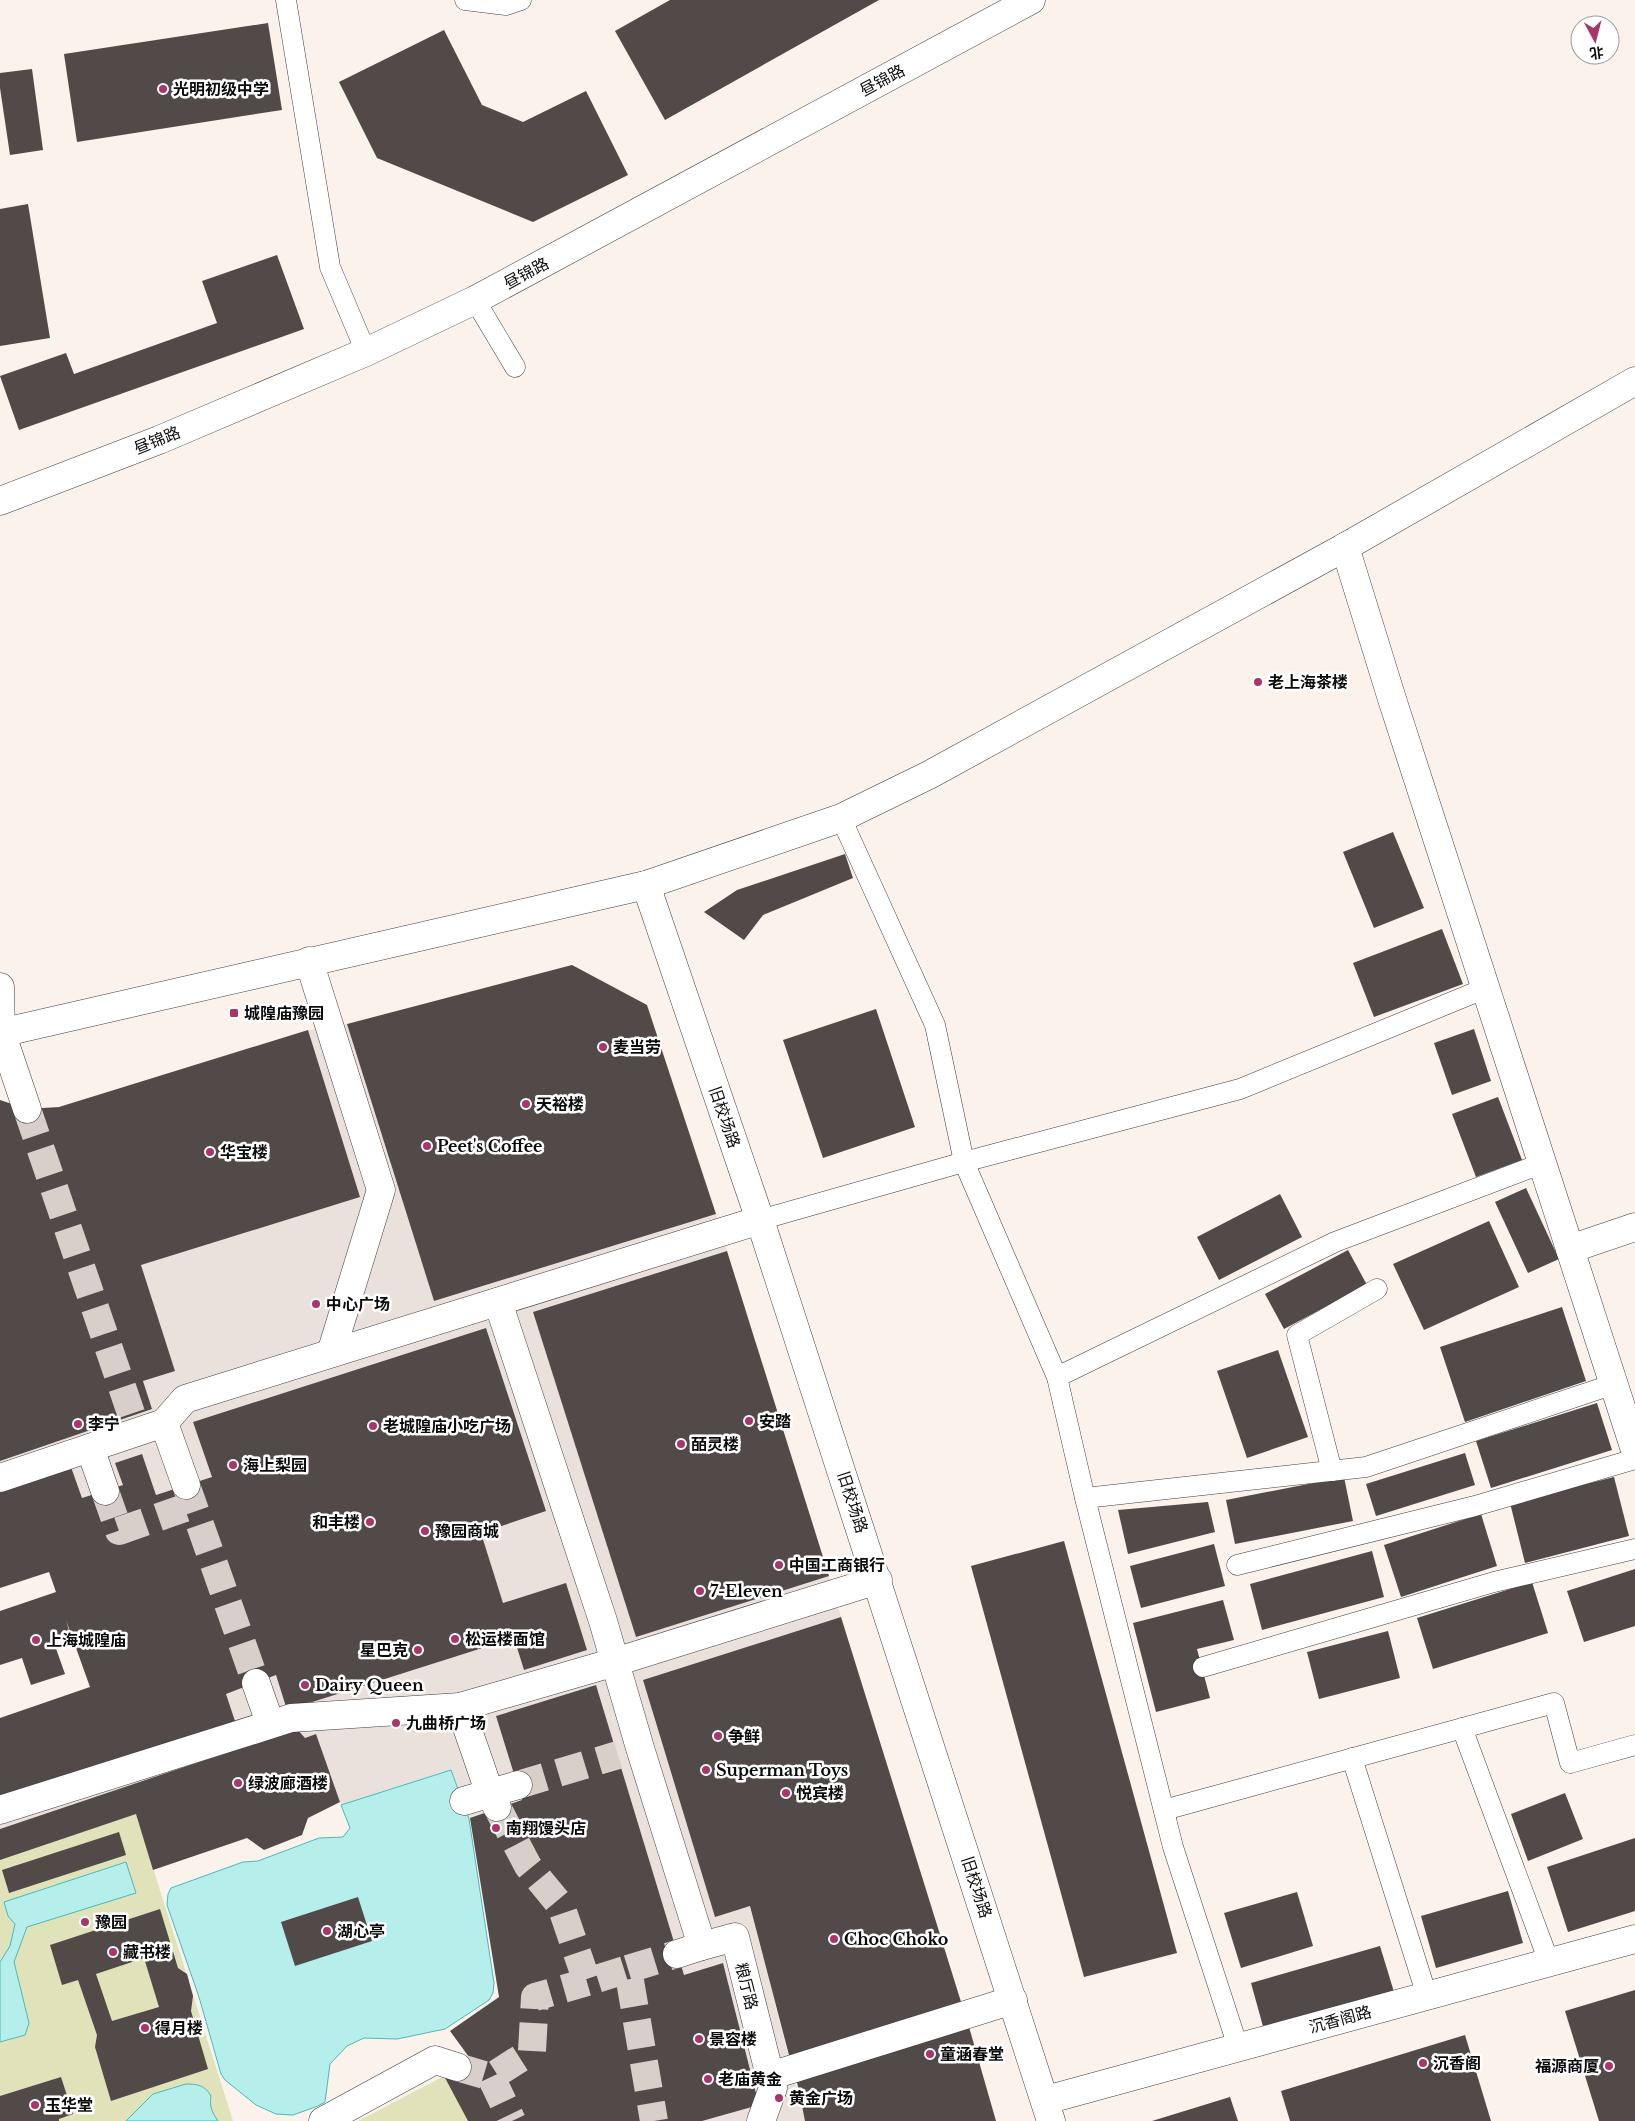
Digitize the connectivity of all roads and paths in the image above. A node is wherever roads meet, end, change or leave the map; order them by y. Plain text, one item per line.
1 (286, 0) edge
2 (466, 0) edge
3 (521, 0) edge
4 (1031, 0) edge
5 (475, 300) junction
6 (366, 352) junction
7 (515, 367) dead end
8 (1635, 381) edge
9 (0, 501) edge
10 (1345, 548) junction
11 (841, 818) junction
12 (646, 885) junction
13 (309, 961) junction
14 (0, 987) edge
15 (1486, 988) junction
16 (0, 1032) edge
17 (27, 1109) tunnel mouth
18 (964, 1162) junction
19 (1542, 1163) junction
20 (760, 1220) junction
21 (1635, 1226) edge
22 (1570, 1249) junction
23 (1377, 1289) dead end
24 (498, 1302) junction
25 (331, 1353) junction
26 (1057, 1377) junction
27 (1614, 1384) junction
28 (164, 1422) junction
29 (90, 1448) junction
30 (1635, 1450) edge
31 (1635, 1458) edge
32 (1332, 1471) junction
33 (0, 1478) edge
34 (186, 1485) tunnel mouth
35 (105, 1491) tunnel mouth
36 (1085, 1498) junction
37 (1635, 1549) edge
38 (1237, 1565) dead end
39 (878, 1580) junction
40 (615, 1662) junction
41 (1203, 1667) dead end
42 (256, 1683) tunnel mouth
43 (460, 1707) junction
44 (270, 1723) junction
45 (1462, 1728) junction
46 (1635, 1745) edge
47 (1352, 1758) junction
48 (518, 1785) tunnel mouth
49 (0, 1810) edge
50 (1164, 1810) junction
51 (1635, 1939) edge
52 (1549, 1962) junction
53 (1427, 1996) junction
54 (1013, 2000) junction
55 (1238, 2047) junction
56 (457, 2067) tunnel mouth
57 (770, 2076) junction
58 (1049, 2111) edge
59 (323, 2121) edge
60 (761, 2121) edge

1 - 6 lane
2 - 3 lane
4 - 5 street, 昼锦路
5 - 6 street, 昼锦路
5 - 7 lane
6 - 9 street, 昼锦路
8 - 10 street
10 - 11 street
10 - 15 street
11 - 12 street
11 - 18 lane
12 - 13 street
12 - 20 street, 旧校场路
13 - 16 street
13 - 25 street
14 - 16 street
15 - 18 lane
15 - 19 street
16 - 17 street
18 - 20 lane
18 - 26 lane
19 - 22 street
19 - 26 lane
20 - 24 street
20 - 39 street, 旧校场路
21 - 22 street
22 - 27 street
23 - 32 lane
24 - 25 street
24 - 40 street
25 - 28 street
26 - 36 lane
27 - 30 street
27 - 32 lane
28 - 29 street
28 - 34 street
29 - 33 street
29 - 35 street
31 - 38 lane
32 - 36 lane
36 - 50 lane
37 - 41 lane
39 - 40 street
39 - 54 street, 旧校场路
40 - 43 street
40 - 57 street, 粮厅路
42 - 44 street
43 - 44 street
43 - 48 street
44 - 49 street
45 - 46 lane
45 - 47 lane
45 - 52 lane
47 - 50 lane
47 - 53 lane
50 - 55 lane
51 - 52 street, 沉香阁路
52 - 53 street, 沉香阁路
53 - 55 street, 沉香阁路
54 - 57 street
54 - 58 street, 旧校场路
55 - 58 street, 沉香阁路
56 - 59 street
57 - 60 street, 粮厅路

